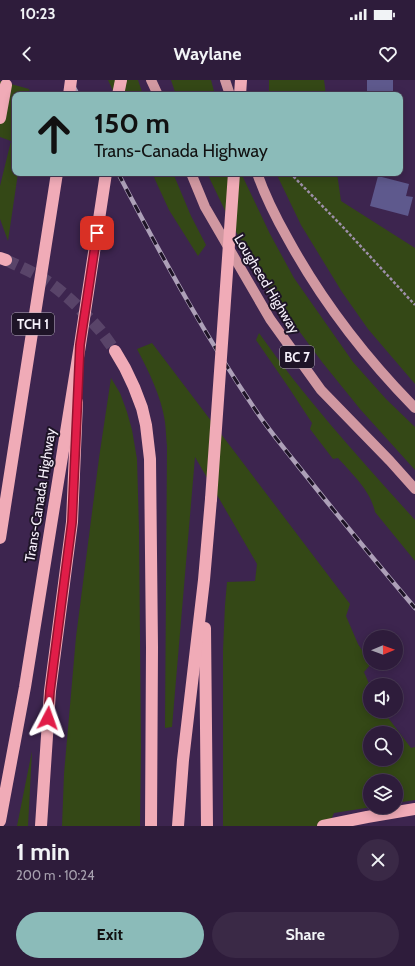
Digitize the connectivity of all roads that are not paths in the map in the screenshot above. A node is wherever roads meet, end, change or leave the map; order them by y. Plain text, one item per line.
1 (71, 80) edge
2 (121, 80) edge
3 (151, 80) edge
4 (225, 80) edge
5 (241, 80) edge
6 (7, 82) edge
7 (69, 92) edge
8 (119, 92) edge
9 (157, 92) edge
10 (229, 92) edge
11 (240, 92) edge
12 (0, 110) edge
13 (0, 118) edge
14 (57, 176) edge
15 (106, 176) edge
16 (192, 176) edge
17 (234, 176) edge
18 (258, 176) edge
19 (80, 345) junction
20 (115, 351) tunnel mouth
21 (415, 408) edge
22 (10, 475) junction
23 (415, 489) edge
24 (0, 493) edge
25 (0, 538) edge
26 (204, 580) junction
27 (415, 809) edge
28 (0, 821) edge
29 (41, 826) edge
30 (151, 826) edge
31 (178, 826) edge
32 (207, 826) edge
33 (323, 826) edge

1 - 7 highway, bridge
2 - 8 highway
3 - 9 main road
4 - 10 main road
5 - 11 highway
6 - 12 highway
6 - 13 highway
14 - 22 highway, TCH 1
15 - 19 highway, Trans-Canada Highway
16 - 23 main road, Lougheed Highway / BC 7
17 - 26 highway, bridge
18 - 21 main road
19 - 28 highway, Trans-Canada Highway
19 - 29 highway
20 - 30 highway
22 - 24 highway
22 - 25 highway, TCH 1
26 - 31 highway
26 - 32 highway
27 - 33 highway

